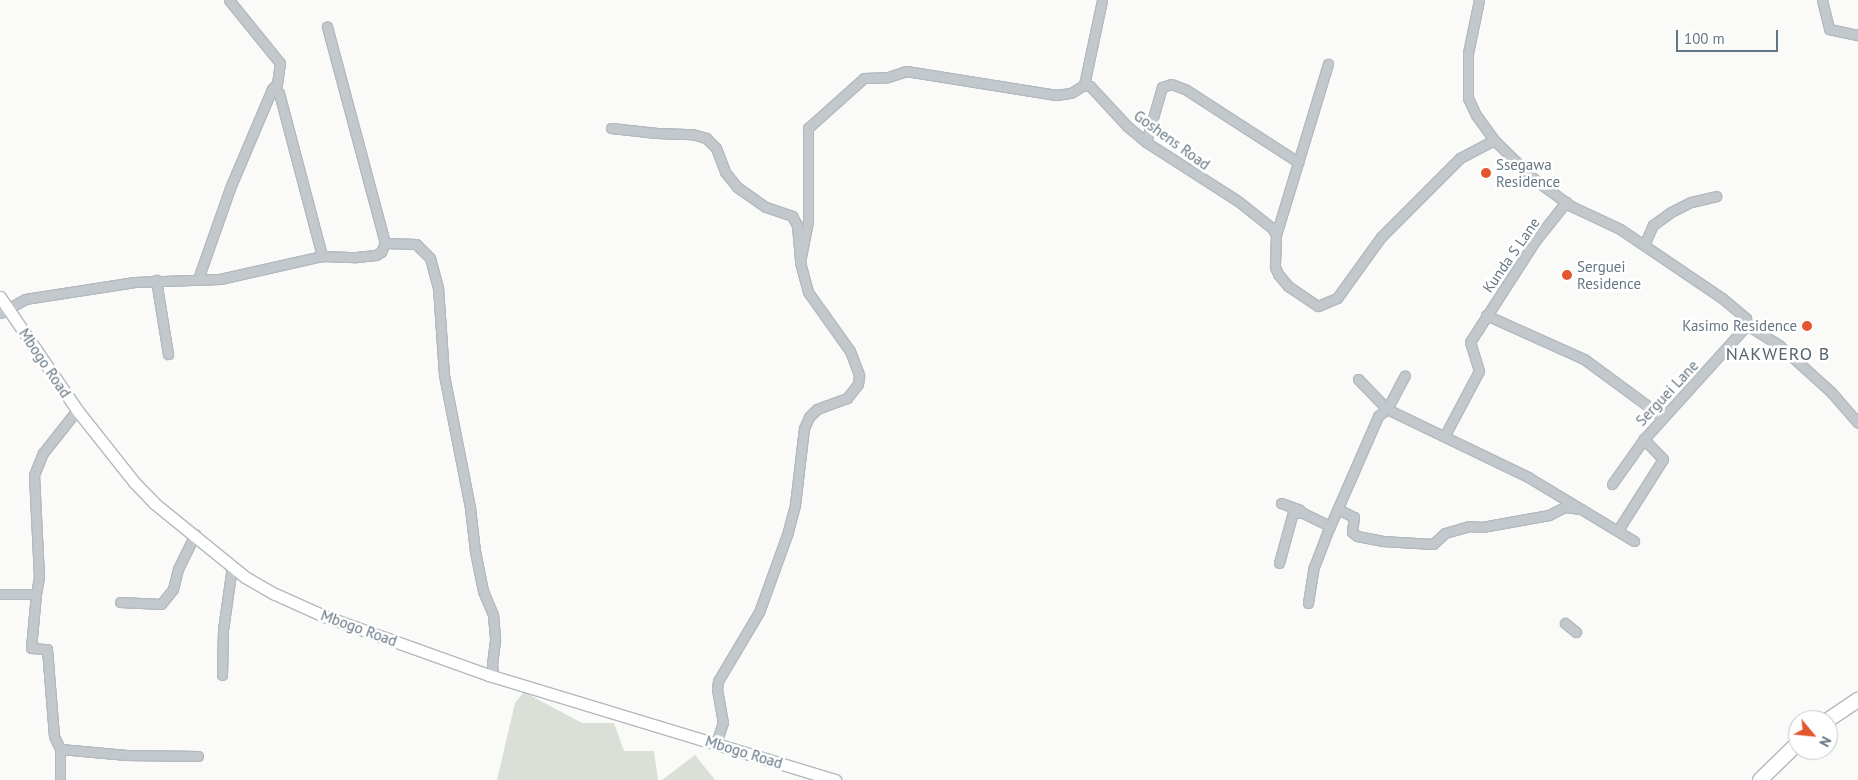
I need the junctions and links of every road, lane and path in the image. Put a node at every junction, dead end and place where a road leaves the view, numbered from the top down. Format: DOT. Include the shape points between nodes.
graph roads {
  1 [pos="230,0"];
  2 [pos="1102,0"];
  3 [pos="1479,0"];
  4 [pos="1822,0"];
  5 [pos="327,27"];
  6 [pos="1858,35"];
  7 [pos="1328,64"];
  8 [pos="1084,85"];
  9 [pos="279,93"];
  10 [pos="611,128"];
  11 [pos="1494,140"];
  12 [pos="1146,142"];
  13 [pos="1298,162"];
  14 [pos="1716,196"];
  15 [pos="1566,202"];
  16 [pos="1276,236"];
  17 [pos="385,243"];
  18 [pos="1644,245"];
  19 [pos="322,256"];
  20 [pos="800,262"];
  21 [pos="198,279"];
  22 [pos="156,280"];
  23 [pos="0,297"];
  24 [pos="4,310"];
  25 [pos="1486,316"];
  26 [pos="1747,325"];
  27 [pos="168,354"];
  28 [pos="1405,374"];
  29 [pos="1358,379"];
  30 [pos="1387,409"];
  31 [pos="78,410"];
  32 [pos="1664,417"];
  33 [pos="1858,423"];
  34 [pos="1445,435"];
  35 [pos="1644,438"];
  36 [pos="1612,484"];
  37 [pos="1281,503"];
  38 [pos="1583,508"];
  39 [pos="1334,518"];
  40 [pos="1618,530"];
  41 [pos="195,534"];
  42 [pos="1634,541"];
  43 [pos="1279,563"];
  44 [pos="232,566"];
  45 [pos="0,594"];
  46 [pos="36,594"];
  47 [pos="120,602"];
  48 [pos="1308,603"];
  49 [pos="1565,623"];
  50 [pos="1576,632"];
  51 [pos="222,675"];
  52 [pos="492,676"];
  53 [pos="1858,700"];
  54 [pos="1838,713"];
  55 [pos="716,743"];
  56 [pos="60,749"];
  57 [pos="1788,753"];
  58 [pos="198,756"];
  59 [pos="60,780"];
  60 [pos="835,780"];
  61 [pos="1760,780"];
  1 -- 21 [label="street" via="280,63 277,84 230,188"];
  2 -- 8 [label="street"];
  3 -- 11 [label="street" via="1468,53 1468,98"];
  4 -- 6 [label="street" via="1828,29"];
  5 -- 17 [label="street"];
  7 -- 13 [label="street"];
  8 -- 12 [label="street, Goshens Road" via="1090,86"];
  8 -- 20 [label="street" via="1071,94 1056,95 906,71 888,77 864,78 808,128 808,221"];
  9 -- 19 [label="street"];
  10 -- 20 [label="street" via="692,134 706,138 716,148 725,172 737,187 766,207 785,212 795,219"];
  11 -- 15 [label="street" via="1534,179"];
  11 -- 16 [label="street" via="1460,158 1381,237 1337,298 1323,305 1305,300 1278,274 1275,267"];
  12 -- 13 [label="street" via="1162,87 1171,84 1185,89"];
  12 -- 16 [label="street, Goshens Road" via="1238,201 1272,228"];
  13 -- 16 [label="street"];
  14 -- 18 [label="street" via="1691,202 1671,212 1654,226"];
  15 -- 18 [label="street"];
  15 -- 25 [label="street, Kunda S Lane" via="1535,240"];
  17 -- 19 [label="street" via="376,255"];
  17 -- 52 [label="street" via="416,244 430,258 438,287 444,375 483,591 493,615 496,640"];
  18 -- 26 [label="street" via="1722,298 1746,318"];
  19 -- 21 [label="street" via="220,278"];
  20 -- 55 [label="street" via="808,292 850,351 859,375 858,384 847,398 817,409 804,428 788,532 758,612 718,681 723,722"];
  21 -- 22 [label="street"];
  22 -- 24 [label="street" via="25,299"];
  22 -- 27 [label="street"];
  23 -- 24 [label="main road, Mbogo Road"];
  24 -- 31 [label="main road, Mbogo Road"];
  25 -- 32 [label="street" via="1584,359"];
  25 -- 34 [label="street, Kunda S Lane" via="1470,342 1479,371"];
  26 -- 32 [label="street, Serguei Lane"];
  26 -- 33 [label="street" via="1780,345 1831,392"];
  28 -- 30 [label="street"];
  29 -- 30 [label="street"];
  30 -- 34 [label="street"];
  30 -- 39 [label="street" via="1378,416"];
  31 -- 41 [label="main road, Mbogo Road" via="148,496"];
  31 -- 46 [label="street" via="44,453 34,475 39,577"];
  32 -- 35 [label="street, Serguei Lane"];
  34 -- 38 [label="street"];
  35 -- 36 [label="street, Serguei Lane"];
  35 -- 40 [label="street" via="1663,459"];
  37 -- 39 [label="street" via="1323,522"];
  38 -- 39 [label="street" via="1565,507 1549,515 1482,527 1469,526 1445,533 1433,544 1357,536 1352,532 1354,517"];
  38 -- 40 [label="street"];
  39 -- 43 [label="street" via="1293,512"];
  39 -- 48 [label="street" via="1314,567"];
  40 -- 42 [label="street"];
  41 -- 44 [label="main road, Mbogo Road"];
  41 -- 47 [label="street" via="178,569 173,589 162,604"];
  44 -- 51 [label="street" via="223,630"];
  44 -- 52 [label="main road, Mbogo Road" via="261,587 324,616"];
  45 -- 46 [label="street"];
  46 -- 56 [label="street" via="31,648 47,649 54,736"];
  49 -- 50 [label="street"];
  52 -- 55 [label="main road, Mbogo Road"];
  53 -- 54 [label="main road"];
  55 -- 60 [label="main road, Mbogo Road"];
  56 -- 58 [label="street" via="128,755"];
  56 -- 59 [label="street"];
  57 -- 61 [label="main road"];
}
